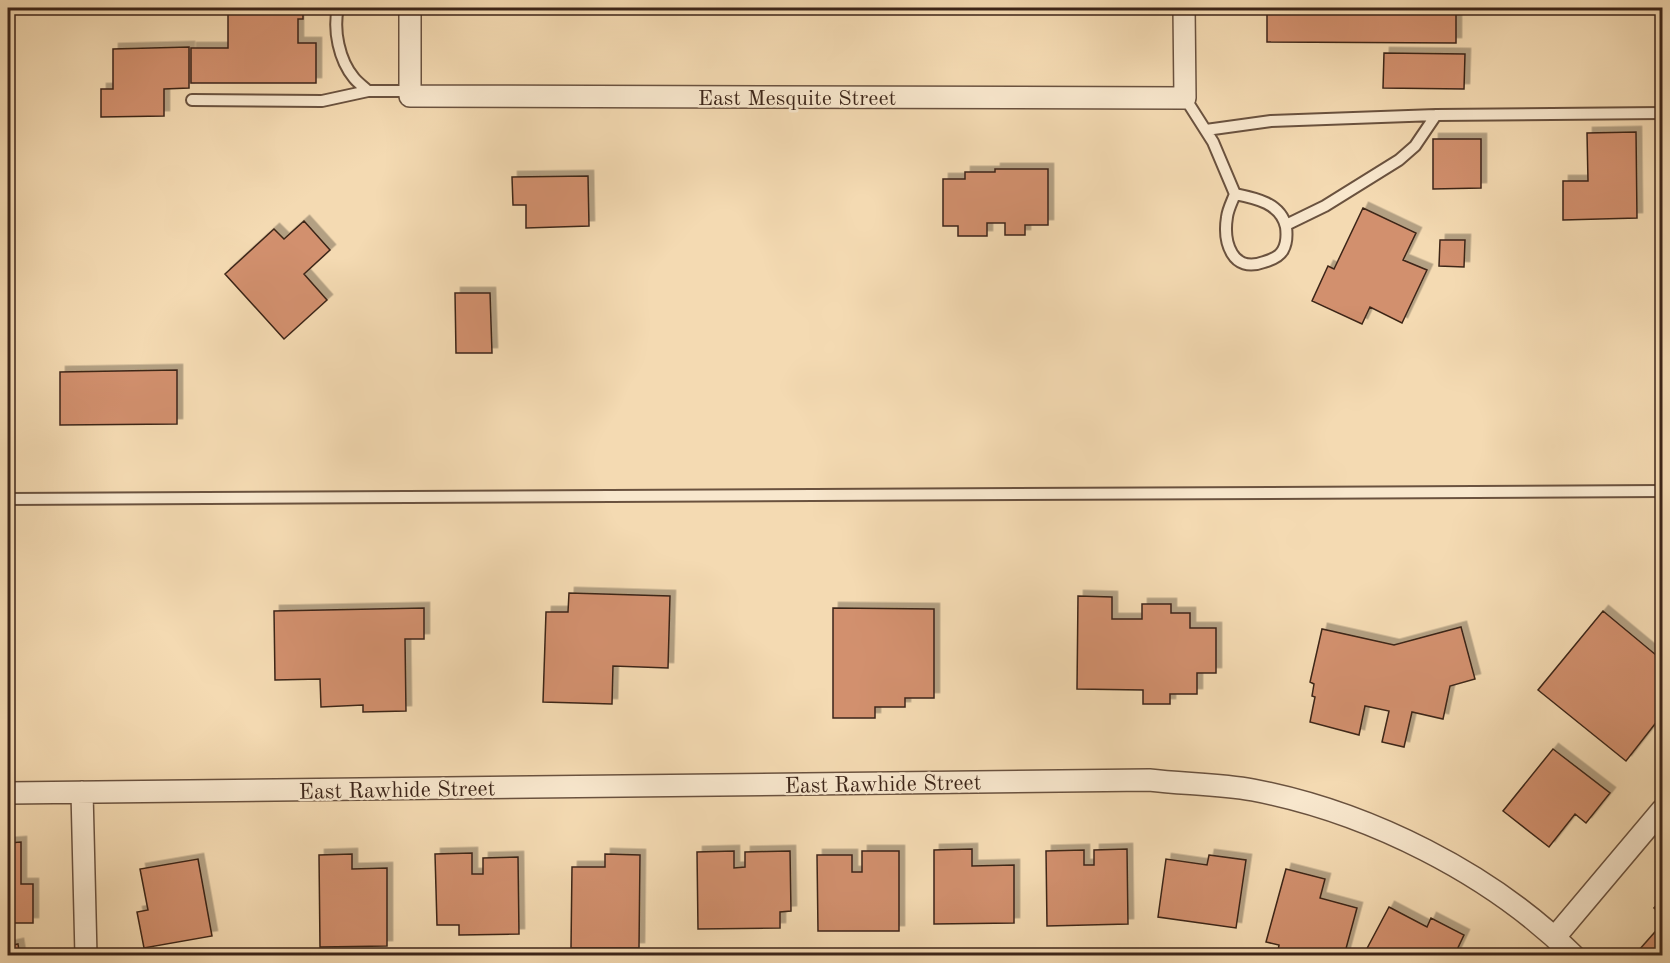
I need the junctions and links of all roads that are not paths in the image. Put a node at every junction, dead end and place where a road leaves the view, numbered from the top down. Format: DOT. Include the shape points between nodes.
graph roads {
  1 [pos="338,8"];
  2 [pos="410,8"];
  3 [pos="1184,8"];
  4 [pos="368,91"];
  5 [pos="410,93"];
  6 [pos="1185,98"];
  7 [pos="192,100"];
  8 [pos="1662,113"];
  9 [pos="1436,115"];
  10 [pos="1206,130"];
  11 [pos="1235,194"];
  12 [pos="1286,225"];
  13 [pos="1662,491"];
  14 [pos="8,500"];
  15 [pos="82,792"];
  16 [pos="8,793"];
  17 [pos="1662,810"];
  18 [pos="1555,937"];
  19 [pos="86,956"];
  20 [pos="1574,956"];
  1 -- 4 [label="lane" via="339,45 353,77"];
  2 -- 5 [label="street"];
  3 -- 6 [label="street"];
  4 -- 5 [label="lane"];
  4 -- 7 [label="lane" via="322,101"];
  5 -- 6 [label="street, East Mesquite Street"];
  6 -- 10 [label="lane"];
  8 -- 9 [label="lane"];
  9 -- 10 [label="lane" via="1271,121"];
  9 -- 12 [label="lane" via="1415,146 1399,160"];
  10 -- 11 [label="lane"];
  11 -- 12 [label="lane" via="1271,205 1281,213"];
  11 -- 12 [label="lane" via="1227,215 1226,236 1229,250 1237,260 1246,265 1271,260 1283,251"];
  13 -- 14 [label="lane"];
  15 -- 16 [label="street, East Rawhide Street"];
  15 -- 18 [label="street, East Rawhide Street" via="1149,780 1252,790 1327,810 1408,841 1490,886"];
  15 -- 19 [label="street"];
  17 -- 18 [label="street"];
  18 -- 20 [label="street, East Rawhide Street"];
}
